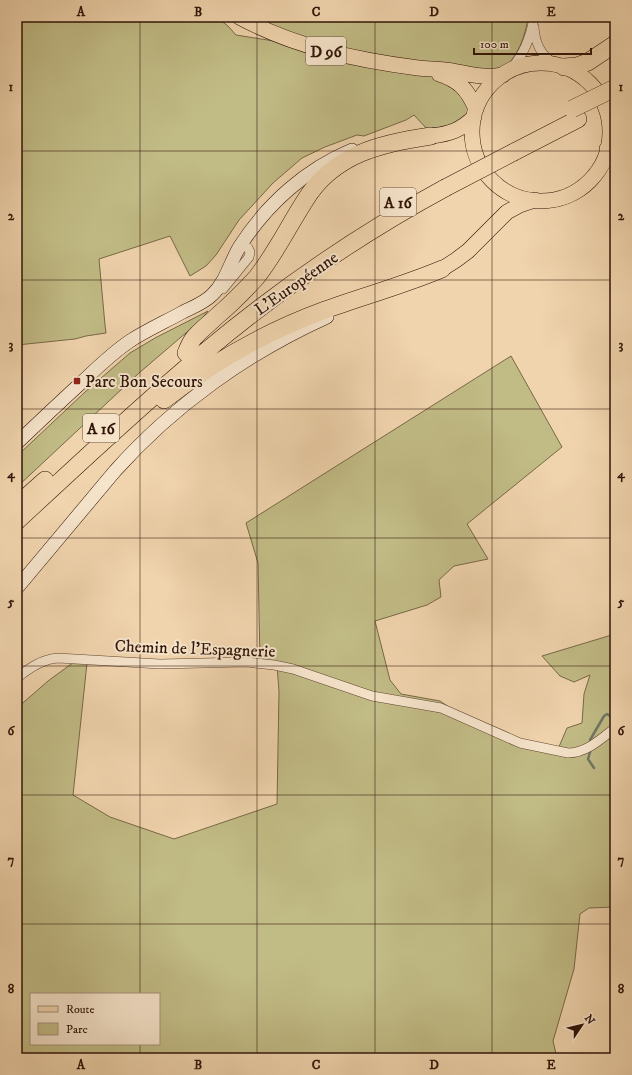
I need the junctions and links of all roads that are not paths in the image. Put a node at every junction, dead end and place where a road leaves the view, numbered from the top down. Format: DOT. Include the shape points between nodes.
graph roads {
  1 [pos="239,17"];
  2 [pos="534,19"];
  3 [pos="615,44"];
  4 [pos="559,65"];
  5 [pos="418,68"];
  6 [pos="506,72"];
  7 [pos="615,88"];
  8 [pos="615,101"];
  9 [pos="475,113"];
  10 [pos="575,114"];
  11 [pos="431,136"];
  12 [pos="611,145"];
  13 [pos="445,182"];
  14 [pos="536,200"];
  15 [pos="241,245"];
  16 [pos="442,269"];
  17 [pos="186,353"];
  18 [pos="51,414"];
  19 [pos="17,443"];
  20 [pos="17,450"];
  21 [pos="17,505"];
  22 [pos="17,522"];
  23 [pos="17,588"];
  24 [pos="17,678"];
  25 [pos="615,728"];
  1 -- 5 [label="main road, D 96" via="280,36 322,50"];
  2 -- 4 [label="street" via="538,48 543,55"];
  2 -- 6 [label="street" via="518,62"];
  3 -- 4 [label="highway" via="588,62 577,66"];
  4 -- 6 [label="main road" via="530,64"];
  4 -- 12 [label="main road" via="583,77 601,97 609,122"];
  5 -- 6 [label="main road, D 96" via="481,76"];
  5 -- 9 [label="main road, D 96" via="444,76 462,86 468,93"];
  6 -- 9 [label="main road" via="488,88"];
  7 -- 10 [label="highway, L'Européenne / A 16, bridge"];
  8 -- 10 [label="highway, L'Européenne / A 16"];
  9 -- 11 [label="main road" via="464,126 446,134"];
  9 -- 14 [label="main road" via="475,148 486,172 506,190 522,198"];
  10 -- 13 [label="highway, L'Européenne / A 16"];
  11 -- 15 [label="main road" via="384,139 327,162 287,191 261,218"];
  11 -- 17 [label="highway" via="376,147 353,156 329,172 309,194 266,264 237,298 194,338"];
  12 -- 14 [label="main road" via="599,169 583,186 561,198"];
  13 -- 17 [label="highway, L'Européenne / A 16" via="378,213 308,259 246,304"];
  13 -- 22 [label="highway, L'Européenne / A 16" via="296,282 206,351"];
  14 -- 16 [label="main road" via="507,212 468,251"];
  15 -- 18 [label="main road" via="212,295 124,345"];
  15 -- 18 [label="street" via="248,248 249,257 212,302 130,347"];
  16 -- 22 [label="highway" via="294,322 226,357 164,401"];
  16 -- 23 [label="main road" via="408,286 315,322 266,348 213,383 166,420 128,456"];
  17 -- 21 [label="highway, L'Européenne / A 16"];
  18 -- 19 [label="main road"];
  18 -- 20 [label="street"];
  24 -- 25 [label="street, Chemin de l'Espagnerie" via="39,663 58,658 156,663 259,663 300,671 372,696 441,708 527,745 568,753 587,747"];
}
